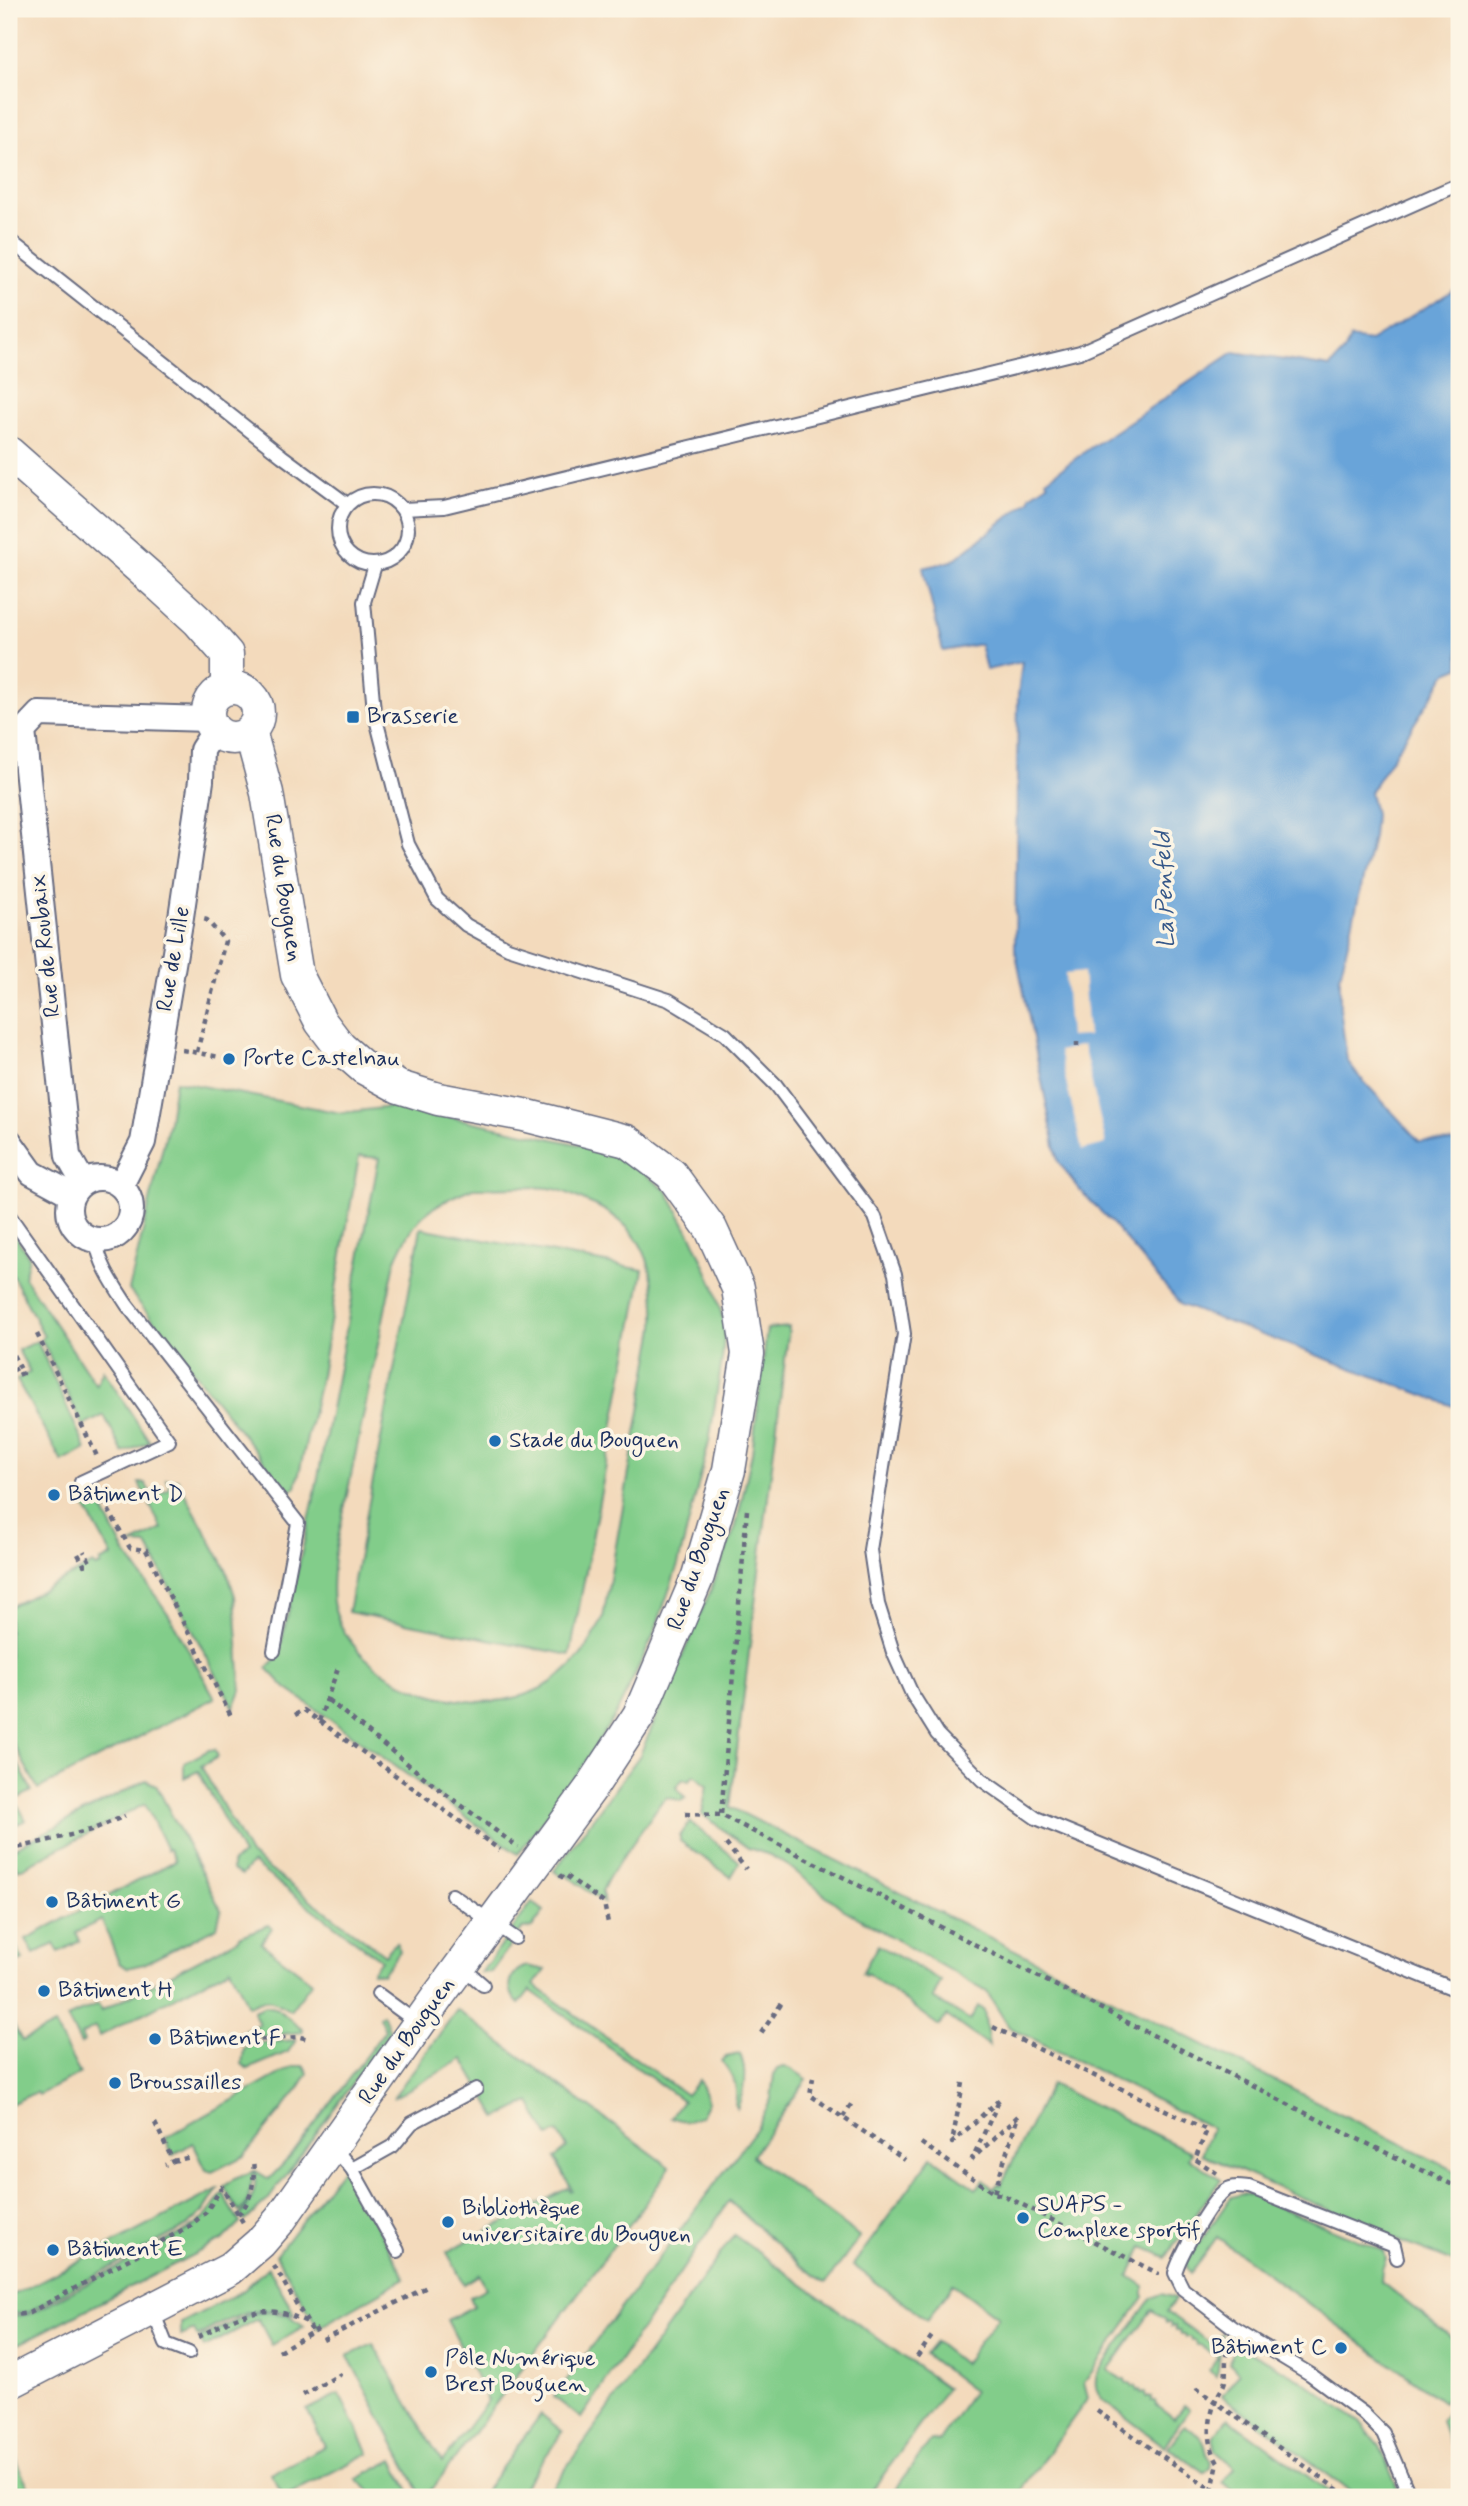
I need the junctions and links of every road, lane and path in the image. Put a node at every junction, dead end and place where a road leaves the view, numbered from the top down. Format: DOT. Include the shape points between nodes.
graph roads {
  1 [pos="1459,184"];
  2 [pos="9,240"];
  3 [pos="9,453"];
  4 [pos="347,504"];
  5 [pos="402,509"];
  6 [pos="375,565"];
  7 [pos="227,688"];
  8 [pos="212,725"];
  9 [pos="250,731"];
  10 [pos="196,918"];
  11 [pos="1077,1037"];
  12 [pos="1077,1047"];
  13 [pos="220,1057"];
  14 [pos="9,1141"];
  15 [pos="121,1185"];
  16 [pos="77,1188"];
  17 [pos="9,1215"];
  18 [pos="96,1240"];
  19 [pos="37,1334"];
  20 [pos="102,1472"];
  21 [pos="81,1482"];
  22 [pos="747,1509"];
  23 [pos="274,1651"];
  24 [pos="338,1668"];
  25 [pos="328,1700"];
  26 [pos="295,1715"];
  27 [pos="232,1718"];
  28 [pos="319,1721"];
  29 [pos="685,1814"];
  30 [pos="125,1815"];
  31 [pos="721,1815"];
  32 [pos="726,1844"];
  33 [pos="9,1850"];
  34 [pos="500,1850"];
  35 [pos="521,1850"];
  36 [pos="746,1870"];
  37 [pos="564,1874"];
  38 [pos="452,1895"];
  39 [pos="608,1923"];
  40 [pos="503,1931"];
  41 [pos="1459,1991"];
  42 [pos="378,1994"];
  43 [pos="782,2003"];
  44 [pos="419,2024"];
  45 [pos="993,2027"];
  46 [pos="761,2032"];
  47 [pos="233,2036"];
  48 [pos="309,2039"];
  49 [pos="813,2078"];
  50 [pos="963,2083"];
  51 [pos="476,2089"];
  52 [pos="852,2103"];
  53 [pos="843,2118"];
  54 [pos="155,2123"];
  55 [pos="921,2143"];
  56 [pos="191,2157"];
  57 [pos="342,2158"];
  58 [pos="253,2159"];
  59 [pos="905,2160"];
  60 [pos="173,2161"];
  61 [pos="165,2165"];
  62 [pos="1236,2186"];
  63 [pos="1459,2188"];
  64 [pos="994,2193"];
  65 [pos="398,2251"];
  66 [pos="1397,2258"];
  67 [pos="270,2259"];
  68 [pos="1175,2273"];
  69 [pos="429,2287"];
  70 [pos="152,2309"];
  71 [pos="9,2315"];
  72 [pos="307,2322"];
  73 [pos="1234,2328"];
  74 [pos="932,2336"];
  75 [pos="198,2337"];
  76 [pos="323,2340"];
  77 [pos="279,2351"];
  78 [pos="189,2353"];
  79 [pos="918,2357"];
  80 [pos="341,2374"];
  81 [pos="9,2383"];
  82 [pos="1196,2388"];
  83 [pos="303,2395"];
  84 [pos="1215,2402"];
  85 [pos="1097,2411"];
  86 [pos="1212,2491"];
  87 [pos="1222,2497"];
  88 [pos="1348,2497"];
  89 [pos="1410,2497"];
  1 -- 5 [label="lane" via="1080,352 444,507"];
  2 -- 4 [label="lane"];
  3 -- 7 [label="street" via="198,621 227,654"];
  4 -- 5 [label="lane" via="358,496 383,495"];
  4 -- 6 [label="lane" via="340,514 338,538 352,558"];
  5 -- 6 [label="lane" via="408,521 405,546 387,562"];
  6 -- 41 [label="lane" via="363,602 374,711 408,844 437,899 466,925 508,948 669,1000 725,1034 776,1085 875,1217 895,1274 904,1334 870,1550 878,1604 893,1653 937,1734 982,1780 1036,1818"];
  7 -- 8 [label="street" via="213,696 208,709"];
  7 -- 9 [label="street" via="245,691 255,700 258,716"];
  8 -- 9 [label="street" via="228,738"];
  8 -- 15 [label="street, Rue de Lille" via="202,750 181,916 143,1142"];
  8 -- 16 [label="street, Rue de Roubaix" via="38,714 23,731 68,1156"];
  9 -- 40 [label="street, Rue du Bouguen" via="267,793 297,975 321,1022 340,1046 363,1068 398,1087 627,1141 671,1174 711,1229 738,1288 748,1354 729,1470 698,1576 639,1715"];
  10 -- 13 [label="path" via="207,920 225,941 197,1052"];
  11 -- 12 [label="path"];
  14 -- 16 [label="street" via="32,1173"];
  15 -- 16 [label="street" via="95,1177"];
  15 -- 18 [label="street" via="131,1206 128,1223 112,1238"];
  16 -- 18 [label="street" via="68,1204 70,1220 85,1237"];
  17 -- 20 [label="lane" via="169,1441"];
  18 -- 23 [label="lane" via="98,1254 127,1306 298,1523"];
  19 -- 20 [label="path"];
  20 -- 21 [label="lane"];
  20 -- 27 [label="path" via="100,1495 130,1548 146,1550"];
  22 -- 31 [label="path"];
  24 -- 25 [label="path"];
  25 -- 28 [label="path"];
  25 -- 35 [label="path"];
  26 -- 28 [label="path" via="304,1710"];
  28 -- 34 [label="path"];
  29 -- 31 [label="path"];
  30 -- 33 [label="path" via="91,1830"];
  31 -- 63 [label="path"];
  32 -- 36 [label="path"];
  37 -- 39 [label="path" via="604,1903"];
  38 -- 40 [label="lane"];
  40 -- 44 [label="street, Rue du Bouguen" via="472,1976"];
  42 -- 44 [label="lane"];
  43 -- 46 [label="path"];
  44 -- 57 [label="street, Rue du Bouguen"];
  45 -- 62 [label="path" via="1207,2130 1195,2159"];
  47 -- 48 [label="path" via="237,2041"];
  49 -- 53 [label="path" via="810,2095"];
  50 -- 64 [label="path" via="951,2143 1000,2099 972,2159 1018,2116"];
  51 -- 57 [label="lane" via="412,2123 393,2146"];
  52 -- 53 [label="path"];
  53 -- 59 [label="path"];
  54 -- 60 [label="path"];
  55 -- 64 [label="path"];
  56 -- 60 [label="path"];
  57 -- 65 [label="lane"];
  57 -- 70 [label="street, Rue du Bouguen" via="230,2269"];
  58 -- 71 [label="path" via="248,2205 239,2216 222,2188 206,2213 190,2226 29,2313"];
  60 -- 61 [label="path"];
  62 -- 66 [label="lane" via="1394,2245"];
  62 -- 68 [label="lane" via="1223,2192 1212,2207 1183,2250"];
  64 -- 68 [label="path" via="1158,2274"];
  67 -- 72 [label="path"];
  68 -- 73 [label="lane" via="1183,2289"];
  69 -- 76 [label="path"];
  70 -- 78 [label="lane" via="166,2344"];
  70 -- 81 [label="street, Rue du Bouguen"];
  72 -- 75 [label="path" via="266,2309"];
  72 -- 77 [label="path" via="315,2331"];
  73 -- 84 [label="path" via="1224,2357 1224,2385"];
  73 -- 89 [label="lane" via="1363,2413 1383,2433"];
  74 -- 79 [label="path"];
  80 -- 83 [label="path"];
  82 -- 84 [label="path"];
  84 -- 86 [label="path" via="1209,2439 1218,2462"];
  84 -- 88 [label="path"];
  85 -- 86 [label="path"];
  86 -- 87 [label="path"];
}
